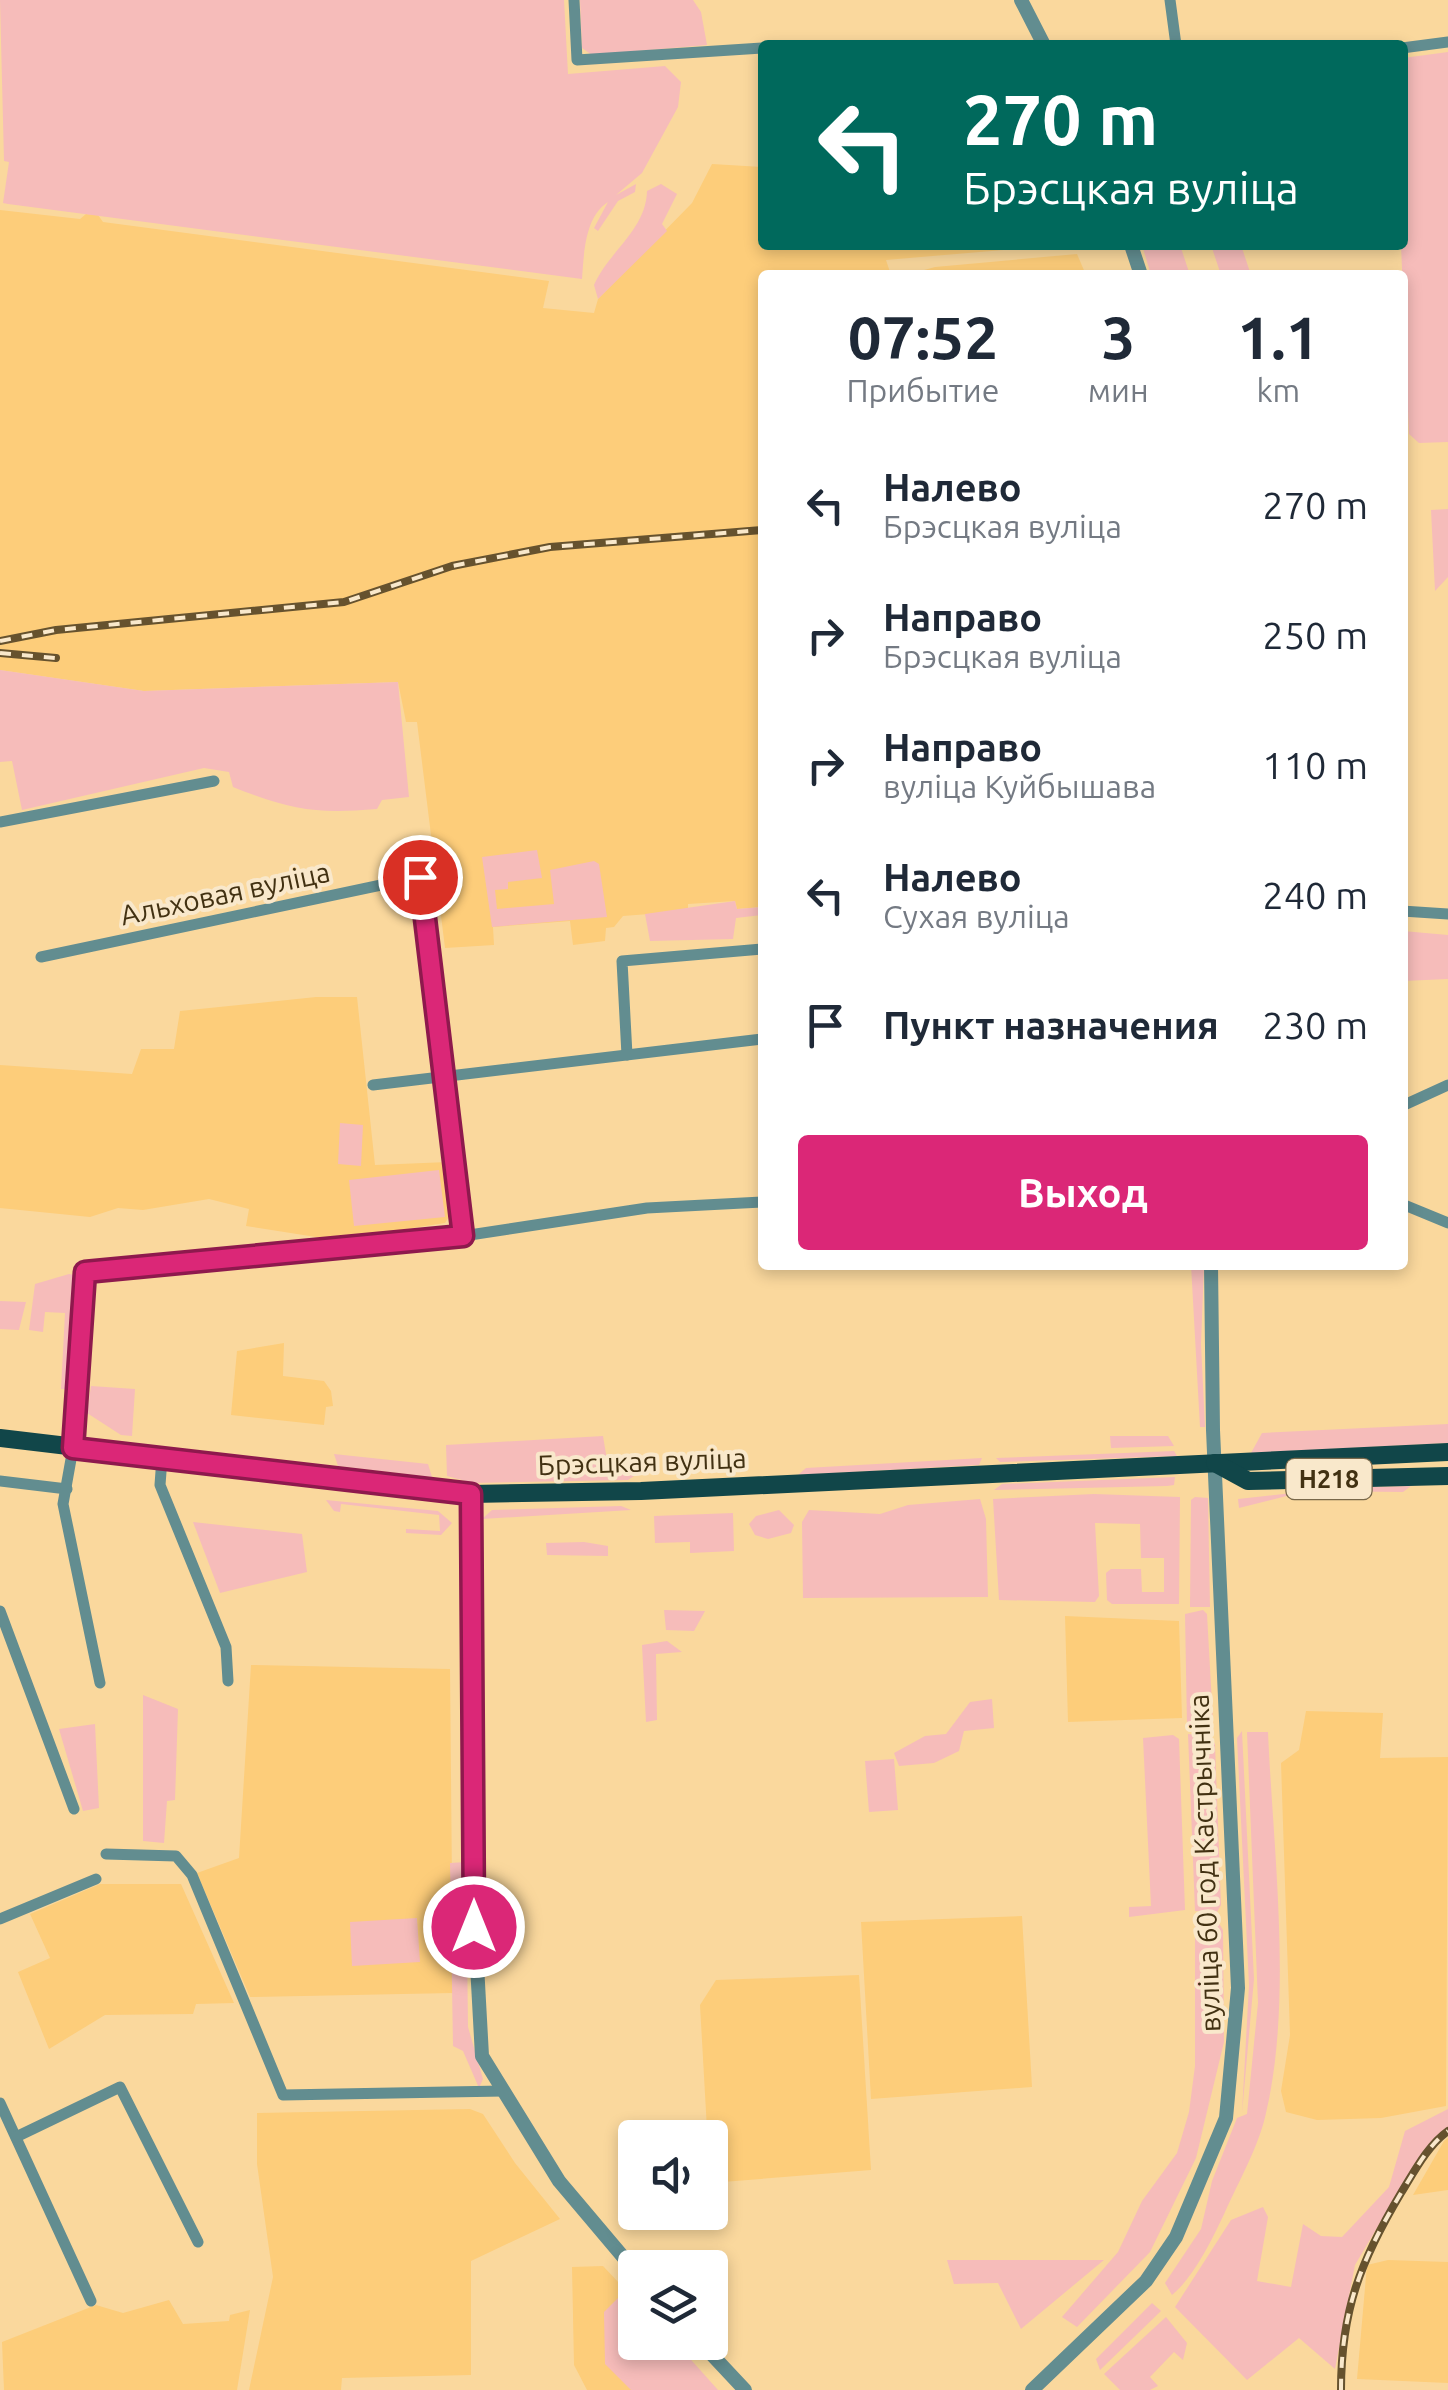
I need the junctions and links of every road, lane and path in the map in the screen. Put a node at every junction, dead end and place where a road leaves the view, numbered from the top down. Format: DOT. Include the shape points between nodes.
graph roads {
  1 [pos="574,0"];
  2 [pos="1022,0"];
  3 [pos="1170,0"];
  4 [pos="1042,40"];
  5 [pos="1175,40"];
  6 [pos="1448,42"];
  7 [pos="1408,47"];
  8 [pos="758,48"];
  9 [pos="214,781"];
  10 [pos="0,822"];
  11 [pos="1408,912"];
  12 [pos="1448,914"];
  13 [pos="758,949"];
  14 [pos="41,957"];
  15 [pos="758,1039"];
  16 [pos="627,1055"];
  17 [pos="446,1078"];
  18 [pos="372,1085"];
  19 [pos="1448,1085"];
  20 [pos="1408,1103"];
  21 [pos="758,1202"];
  22 [pos="1408,1207"];
  23 [pos="1448,1224"];
  24 [pos="463,1236"];
  25 [pos="1211,1270"];
  26 [pos="0,1438"];
  27 [pos="73,1448"];
  28 [pos="1448,1452"];
  29 [pos="162,1458"];
  30 [pos="1215,1463"];
  31 [pos="1448,1476"];
  32 [pos="0,1481"];
  33 [pos="66,1489"];
  34 [pos="471,1494"];
  35 [pos="0,1611"];
  36 [pos="228,1680"];
  37 [pos="100,1683"];
  38 [pos="74,1808"];
  39 [pos="106,1854"];
  40 [pos="96,1880"];
  41 [pos="0,1919"];
  42 [pos="503,2091"];
  43 [pos="0,2103"];
  44 [pos="16,2137"];
  45 [pos="198,2242"];
  46 [pos="618,2251"];
  47 [pos="91,2301"];
  48 [pos="716,2360"];
  49 [pos="744,2390"];
  50 [pos="1032,2390"];
  1 -- 8 [label="street" via="577,60"];
  2 -- 4 [label="street"];
  3 -- 5 [label="street"];
  6 -- 7 [label="street"];
  9 -- 10 [label="street"];
  11 -- 12 [label="street"];
  13 -- 16 [label="street" via="622,961"];
  14 -- 17 [label="street, Альховая вуліца" via="420,877"];
  15 -- 16 [label="street"];
  16 -- 17 [label="street"];
  17 -- 18 [label="street"];
  17 -- 24 [label="street"];
  19 -- 20 [label="street"];
  21 -- 24 [label="street" via="648,1208"];
  22 -- 23 [label="street"];
  24 -- 27 [label="street" via="85,1272"];
  25 -- 30 [label="street, вуліца 60 год Кастрычніка"];
  26 -- 27 [label="main road, Брэсцкая вуліца / Н218"];
  27 -- 29 [label="main road, Брэсцкая вуліца / Н218"];
  27 -- 33 [label="street"];
  28 -- 30 [label="main road, Брэсцкая вуліца / Н218"];
  29 -- 34 [label="main road, Брэсцкая вуліца / Н218"];
  29 -- 36 [label="street" via="160,1485 226,1647"];
  30 -- 31 [label="main road, Брэсцкая вуліца / Н218" via="1248,1481"];
  30 -- 34 [label="main road, Брэсцкая вуліца / Н218"];
  30 -- 50 [label="street, вуліца 60 год Кастрычніка" via="1238,1988 1226,2118 1176,2238 1146,2282"];
  32 -- 33 [label="street"];
  33 -- 37 [label="street" via="64,1517"];
  34 -- 42 [label="street" via="476,1998 482,2056"];
  35 -- 38 [label="street"];
  39 -- 42 [label="street" via="176,1856 192,1875 282,2095"];
  40 -- 41 [label="street"];
  42 -- 46 [label="street" via="559,2181"];
  43 -- 44 [label="street"];
  44 -- 45 [label="street" via="120,2087"];
  44 -- 47 [label="street"];
  48 -- 49 [label="street"];
}
